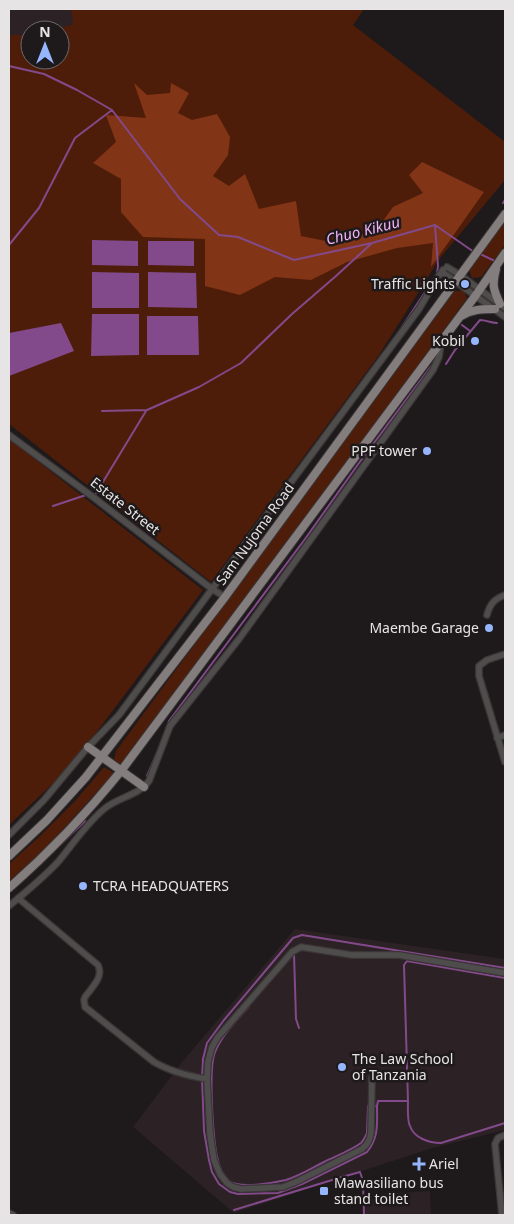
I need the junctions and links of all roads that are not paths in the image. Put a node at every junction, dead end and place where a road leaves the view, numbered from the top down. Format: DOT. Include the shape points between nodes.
graph roads {
  1 [pos="505,214"];
  2 [pos="505,253"];
  3 [pos="497,265"];
  4 [pos="458,278"];
  5 [pos="478,292"];
  6 [pos="500,307"];
  7 [pos="505,317"];
  8 [pos="457,319"];
  9 [pos="441,342"];
  10 [pos="9,435"];
  11 [pos="212,590"];
  12 [pos="505,595"];
  13 [pos="224,597"];
  14 [pos="487,615"];
  15 [pos="505,654"];
  16 [pos="505,735"];
  17 [pos="497,738"];
  18 [pos="88,747"];
  19 [pos="102,757"];
  20 [pos="505,762"];
  21 [pos="121,771"];
  22 [pos="144,787"];
  23 [pos="9,834"];
  24 [pos="9,856"];
  25 [pos="9,888"];
  26 [pos="18,898"];
  27 [pos="9,906"];
  28 [pos="505,973"];
  29 [pos="207,1078"];
  30 [pos="372,1078"];
  31 [pos="505,1135"];
  32 [pos="503,1199"];
  33 [pos="9,1213"];
  34 [pos="13,1215"];
  35 [pos="502,1215"];
  1 -- 4 [label="main road, Sam Nujoma Road"];
  2 -- 3 [label="main road"];
  3 -- 5 [label="main road"];
  3 -- 6 [label="main road" via="493,285"];
  4 -- 5 [label="street"];
  4 -- 11 [label="street" via="444,270 438,277 418,309"];
  4 -- 13 [label="main road, Sam Nujoma Road"];
  5 -- 6 [label="street"];
  5 -- 8 [label="main road"];
  6 -- 7 [label="street"];
  6 -- 8 [label="main road" via="473,310"];
  8 -- 9 [label="main road"];
  9 -- 21 [label="main road"];
  9 -- 22 [label="street" via="433,370 239,639 170,726"];
  10 -- 11 [label="street, Estate Street"];
  11 -- 13 [label="street, Estate Street"];
  11 -- 18 [label="street" via="118,715"];
  12 -- 14 [label="street" via="492,602"];
  13 -- 19 [label="main road, Sam Nujoma Road"];
  15 -- 17 [label="street" via="479,666"];
  16 -- 17 [label="street"];
  17 -- 20 [label="street"];
  18 -- 19 [label="main road"];
  18 -- 23 [label="street" via="44,800"];
  19 -- 21 [label="main road"];
  19 -- 24 [label="main road, Sam Nujoma Road"];
  21 -- 22 [label="main road"];
  21 -- 25 [label="main road" via="58,842"];
  22 -- 26 [label="street" via="104,809 58,862"];
  26 -- 27 [label="street"];
  26 -- 29 [label="street" via="98,965 99,977 85,996 85,1007 165,1069"];
  28 -- 29 [label="street" via="399,955 352,955 301,947 295,949 218,1037 212,1047"];
  29 -- 30 [label="street" via="214,1160 227,1183 242,1189 283,1187 362,1149 372,1132"];
  31 -- 32 [label="street" via="495,1144"];
  32 -- 35 [label="street"];
  33 -- 34 [label="street"];
}
